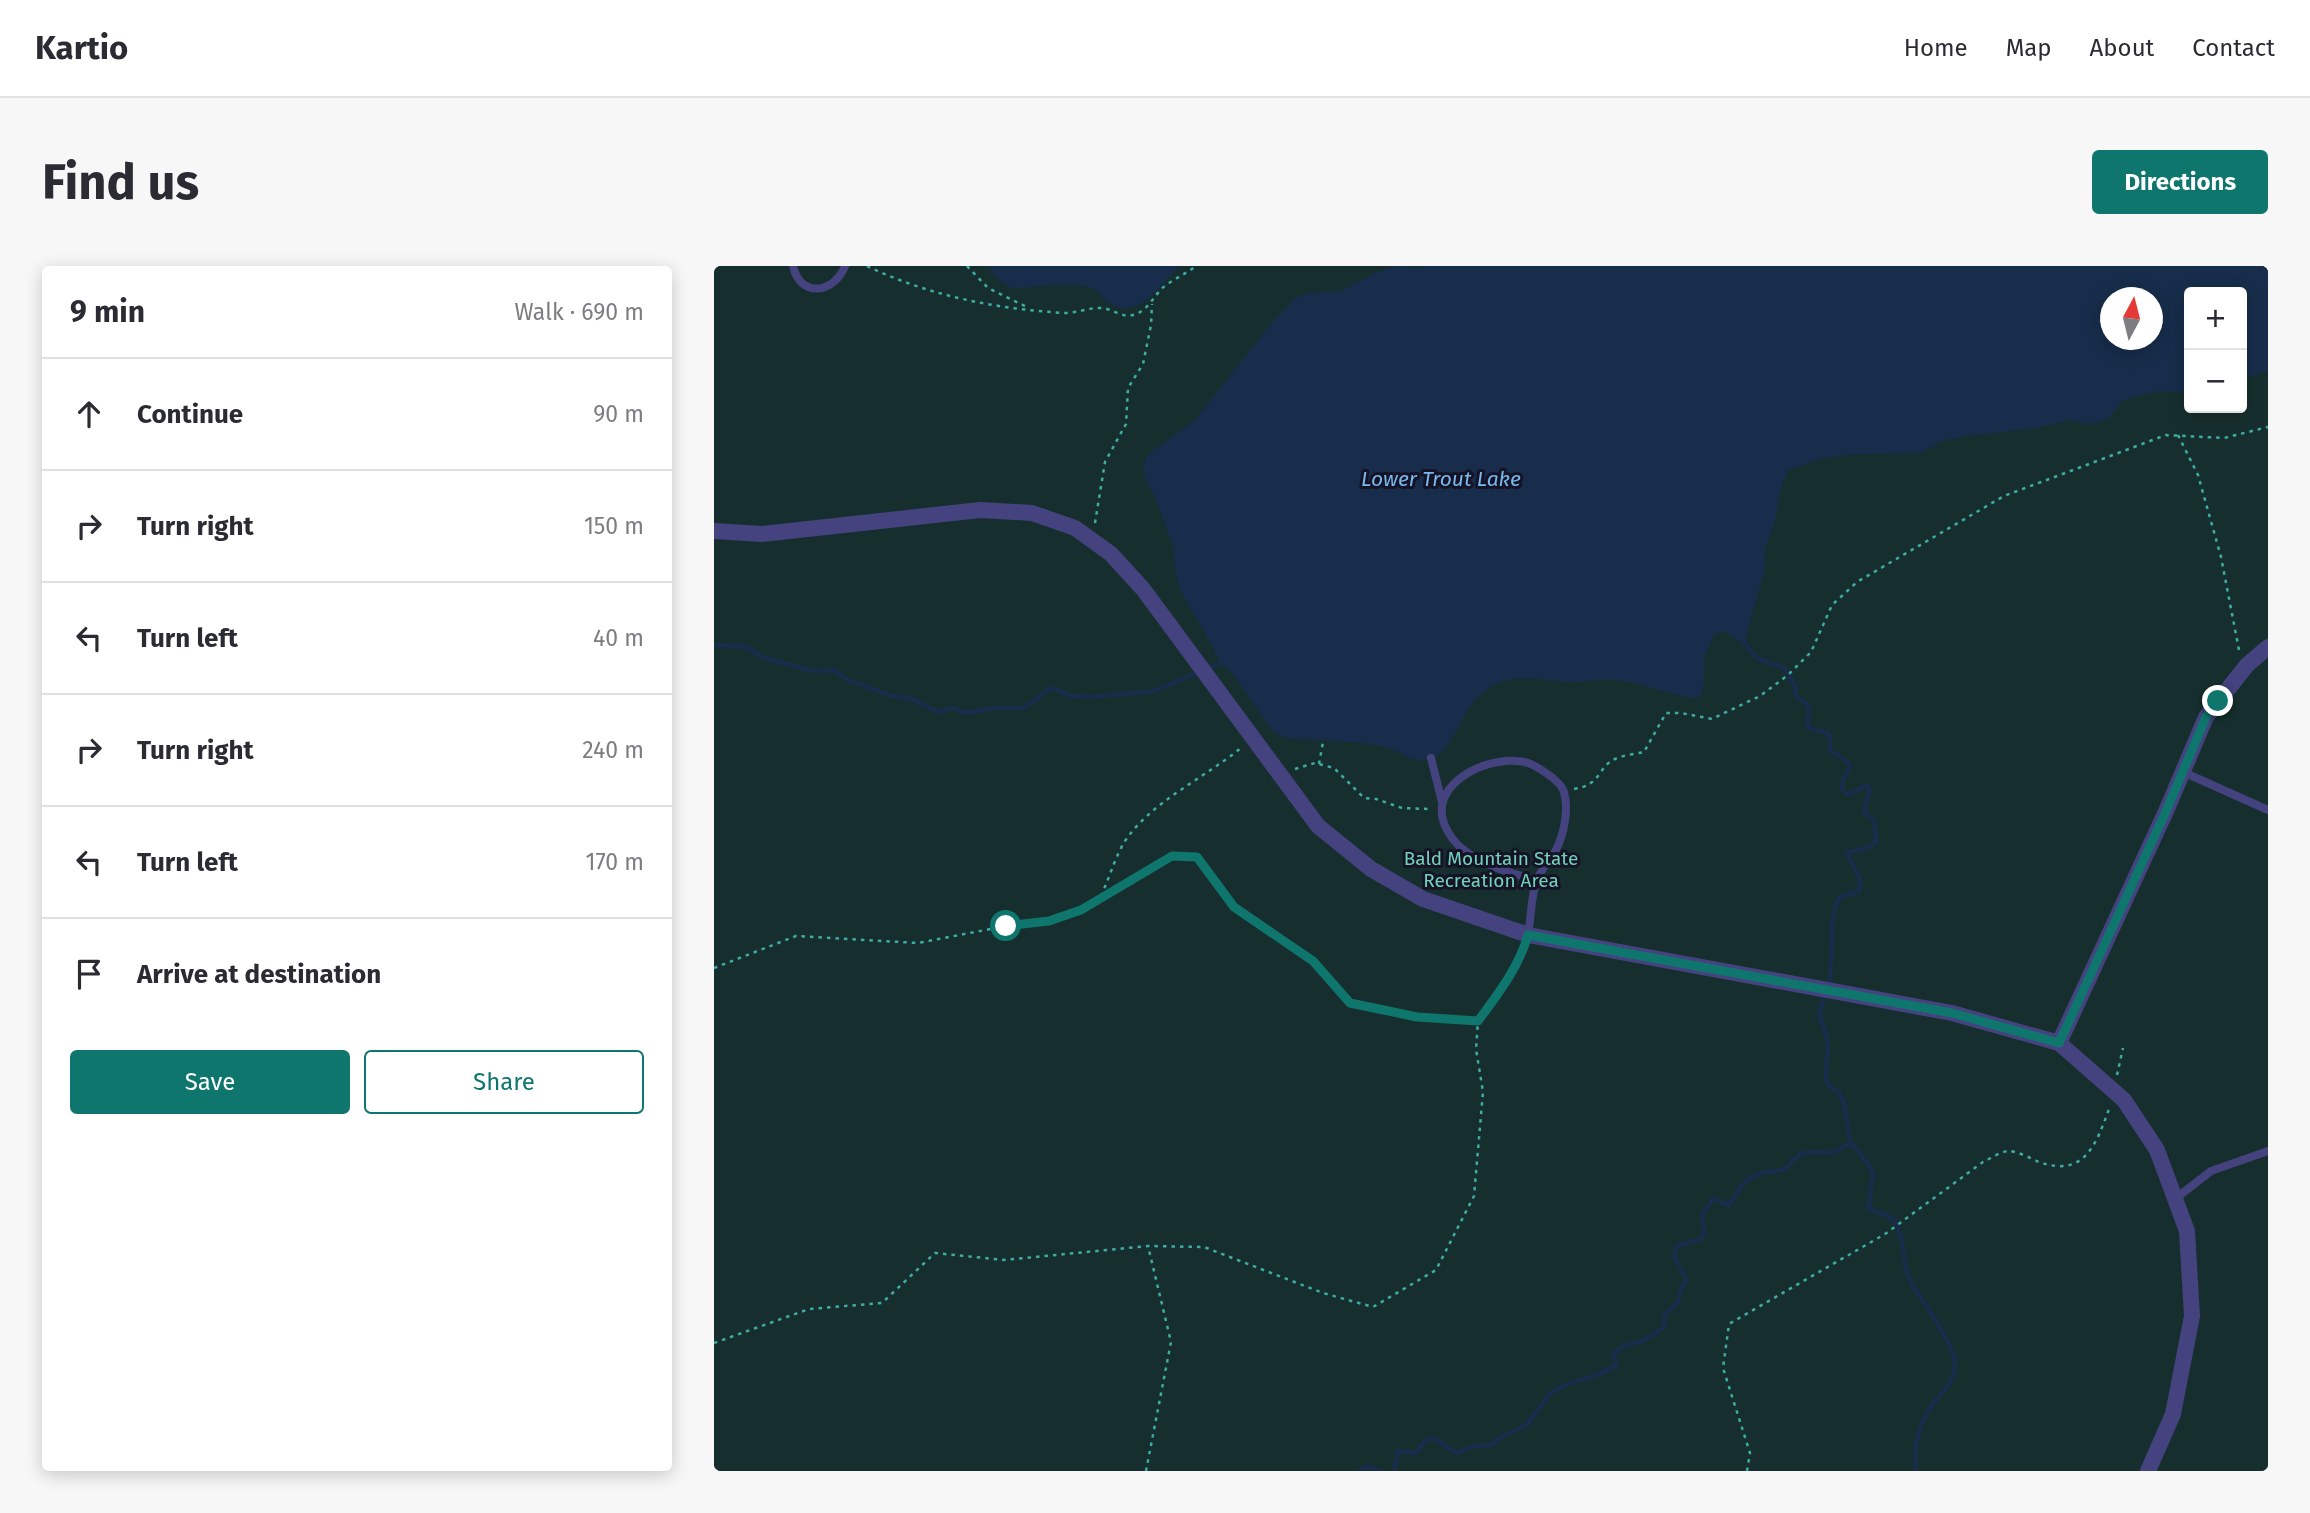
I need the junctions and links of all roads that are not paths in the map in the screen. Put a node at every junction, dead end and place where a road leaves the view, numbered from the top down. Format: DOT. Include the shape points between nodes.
graph roads {
  1 [pos="793,266"];
  2 [pos="845,266"];
  3 [pos="714,531"];
  4 [pos="2264,656"];
  5 [pos="1431,758"];
  6 [pos="2183,772"];
  7 [pos="1442,802"];
  8 [pos="2268,810"];
  9 [pos="1537,880"];
  10 [pos="1528,935"];
  11 [pos="2059,1043"];
  12 [pos="2268,1151"];
  13 [pos="2175,1199"];
  14 [pos="2148,1471"];
  1 -- 2 [label="lane" via="804,285 817,289 831,286"];
  3 -- 10 [label="street" via="762,534 980,510 1032,513 1075,528 1111,554 1143,589 1318,826 1371,869 1423,899"];
  4 -- 6 [label="street" via="2243,670 2206,717"];
  5 -- 7 [label="lane"];
  6 -- 8 [label="lane"];
  6 -- 11 [label="street"];
  7 -- 9 [label="lane" via="1441,818 1457,845 1489,864"];
  7 -- 9 [label="lane" via="1458,779 1500,761 1532,764 1550,775 1564,790 1563,832"];
  9 -- 10 [label="lane"];
  10 -- 11 [label="street" via="1952,1013"];
  11 -- 13 [label="street" via="2124,1100 2157,1150"];
  12 -- 13 [label="lane" via="2211,1171"];
  13 -- 14 [label="street" via="2187,1231 2192,1316 2173,1414"];
}
